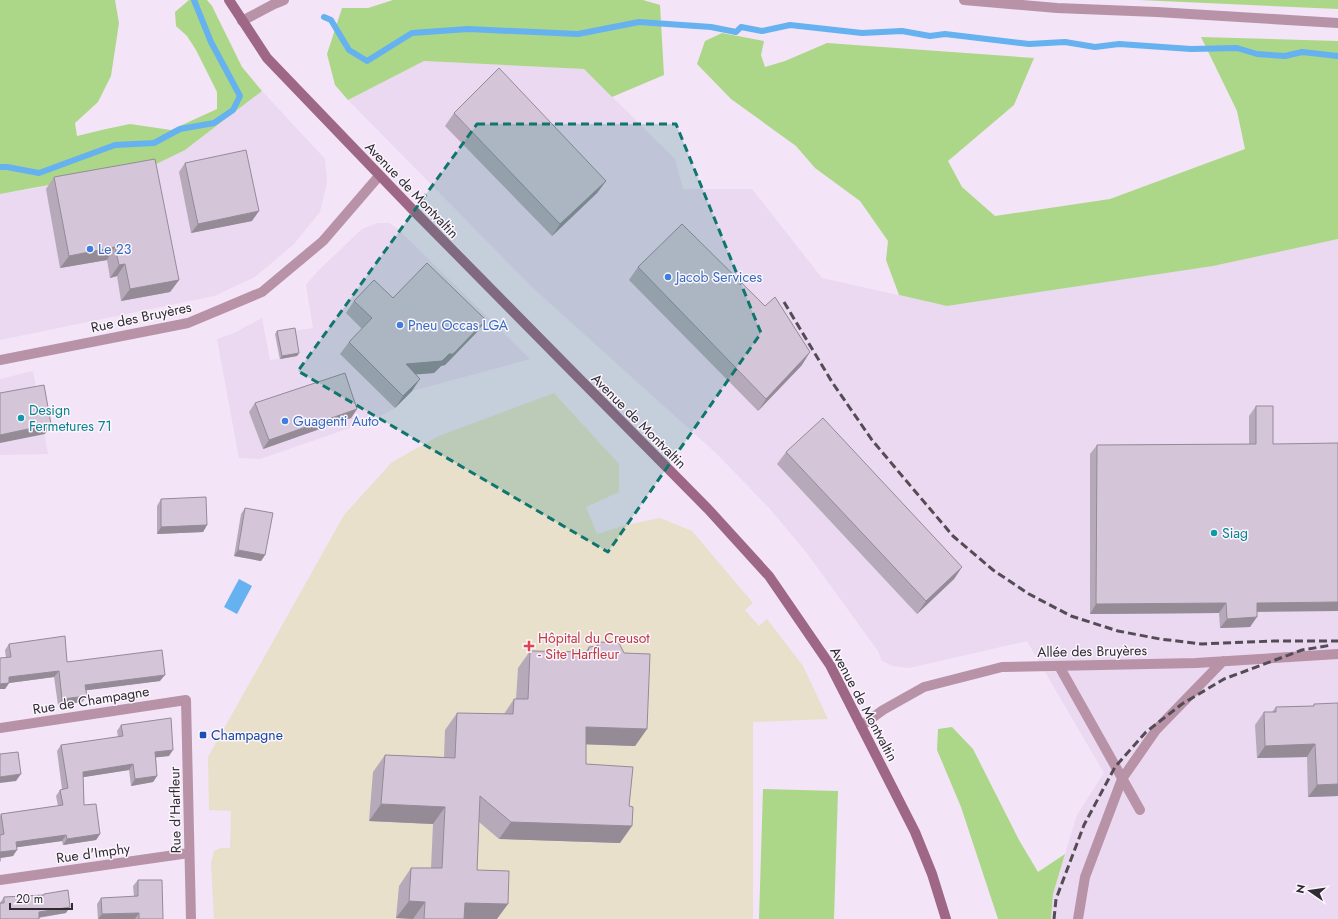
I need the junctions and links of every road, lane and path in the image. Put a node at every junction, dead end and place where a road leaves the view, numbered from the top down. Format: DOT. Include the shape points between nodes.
graph roads {
  1 [pos="228,0"];
  2 [pos="284,0"];
  3 [pos="964,0"];
  4 [pos="242,21"];
  5 [pos="1338,23"];
  6 [pos="379,176"];
  7 [pos="0,360"];
  8 [pos="1338,654"];
  9 [pos="1223,662"];
  10 [pos="1059,666"];
  11 [pos="186,700"];
  12 [pos="861,726"];
  13 [pos="0,728"];
  14 [pos="1122,779"];
  15 [pos="1140,810"];
  16 [pos="189,853"];
  17 [pos="0,880"];
  18 [pos="191,919"];
  19 [pos="946,919"];
  20 [pos="1078,919"];
  1 -- 4 [label="street, Avenue de Montvaltin"];
  2 -- 4 [label="street"];
  3 -- 5 [label="street" via="1057,8"];
  4 -- 6 [label="street, Avenue de Montvaltin" via="267,58"];
  6 -- 7 [label="street, Rue des Bruyères" via="323,241 262,292 188,323"];
  6 -- 12 [label="street, Avenue de Montvaltin" via="708,510 769,576 830,665"];
  8 -- 9 [label="street, Allée des Bruyères"];
  9 -- 10 [label="street, Allée des Bruyères"];
  9 -- 14 [label="street" via="1156,730"];
  10 -- 12 [label="street, Allée des Bruyères" via="1002,667 924,687 882,710"];
  10 -- 14 [label="street"];
  11 -- 13 [label="street, Rue de Champagne"];
  11 -- 16 [label="street, Rue d'Harfleur"];
  12 -- 19 [label="street, Avenue de Montvaltin" via="915,832"];
  14 -- 15 [label="street"];
  14 -- 20 [label="street" via="1085,878"];
  16 -- 17 [label="street, Rue d'Imphy"];
  16 -- 18 [label="street, Rue d'Harfleur"];
}
